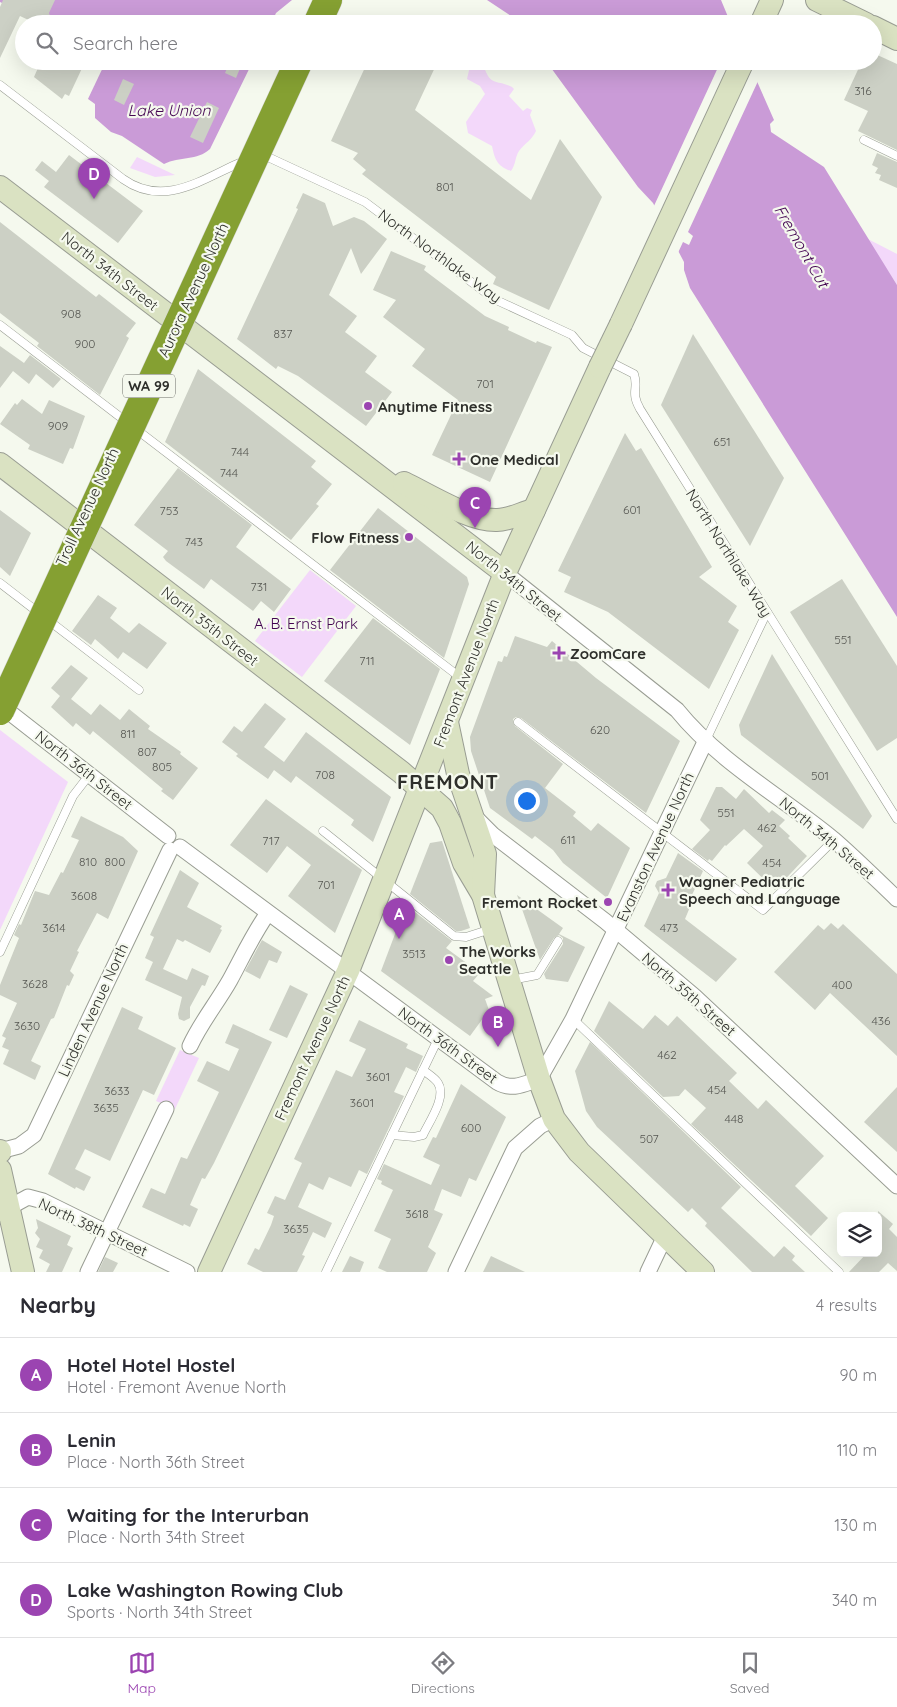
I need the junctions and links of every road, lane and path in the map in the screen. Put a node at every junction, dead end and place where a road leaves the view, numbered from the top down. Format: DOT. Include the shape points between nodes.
graph roads {
  1 [pos="328,0"];
  2 [pos="772,0"];
  3 [pos="817,0"];
  4 [pos="321,15"];
  5 [pos="765,15"];
  6 [pos="848,15"];
  7 [pos="882,31"];
  8 [pos="897,38"];
  9 [pos="295,70"];
  10 [pos="739,70"];
  11 [pos="0,85"];
  12 [pos="864,140"];
  13 [pos="897,156"];
  14 [pos="242,162"];
  15 [pos="238,171"];
  16 [pos="0,187"];
  17 [pos="218,216"];
  18 [pos="172,319"];
  19 [pos="0,325"];
  20 [pos="126,422"];
  21 [pos="357,458"];
  22 [pos="0,464"];
  23 [pos="527,515"];
  24 [pos="78,524"];
  25 [pos="505,573"];
  26 [pos="0,583"];
  27 [pos="37,612"];
  28 [pos="766,612"];
  29 [pos="463,680"];
  30 [pos="139,690"];
  31 [pos="0,694"];
  32 [pos="0,705"];
  33 [pos="0,711"];
  34 [pos="447,721"];
  35 [pos="518,722"];
  36 [pos="706,740"];
  37 [pos="90,774"];
  38 [pos="420,788"];
  39 [pos="471,812"];
  40 [pos="897,818"];
  41 [pos="323,832"];
  42 [pos="662,833"];
  43 [pos="834,840"];
  44 [pos="173,844"];
  45 [pos="384,879"];
  46 [pos="483,895"];
  47 [pos="897,899"];
  48 [pos="268,913"];
  49 [pos="493,928"];
  50 [pos="616,931"];
  51 [pos="558,941"];
  52 [pos="0,952"];
  53 [pos="348,972"];
  54 [pos="509,980"];
  55 [pos="573,1019"];
  56 [pos="438,1039"];
  57 [pos="190,1046"];
  58 [pos="423,1070"];
  59 [pos="540,1079"];
  60 [pos="166,1109"];
  61 [pos="554,1119"];
  62 [pos="392,1135"];
  63 [pos="0,1151"];
  64 [pos="0,1170"];
  65 [pos="897,1186"];
  66 [pos="3,1210"];
  67 [pos="106,1232"];
  68 [pos="665,1236"];
  69 [pos="23,1272"];
  70 [pos="88,1272"];
  71 [pos="187,1272"];
  72 [pos="208,1272"];
  73 [pos="326,1272"];
  74 [pos="456,1272"];
  75 [pos="648,1272"];
  76 [pos="703,1272"];
  77 [pos="839,1272"];
  1 -- 4 [label="highway"];
  2 -- 5 [label="main road"];
  3 -- 6 [label="main road"];
  7 -- 8 [label="main road"];
  9 -- 33 [label="highway, Aurora Avenue North / WA 99, bridge"];
  10 -- 23 [label="main road, Fremont Avenue North, bridge"];
  11 -- 14 [label="lane, North Northlake Way" via="130,184 146,190 178,190"];
  12 -- 13 [label="lane"];
  14 -- 15 [label="lane"];
  14 -- 28 [label="lane, North Northlake Way" via="257,157 270,158 365,202 494,299 572,335 584,348 632,372 636,384 634,396 640,409"];
  16 -- 18 [label="main road, North 34th Street"];
  17 -- 18 [label="lane"];
  18 -- 20 [label="street, Troll Avenue North"];
  18 -- 21 [label="main road, North 34th Street"];
  19 -- 20 [label="lane"];
  20 -- 24 [label="street, Troll Avenue North"];
  20 -- 29 [label="lane"];
  21 -- 23 [label="main road" via="474,516 497,520"];
  21 -- 25 [label="main road, North 34th Street"];
  22 -- 24 [label="main road, North 35th Street"];
  23 -- 25 [label="main road, Fremont Avenue North"];
  24 -- 27 [label="street, Troll Avenue North"];
  24 -- 38 [label="main road, North 35th Street"];
  25 -- 29 [label="main road, Fremont Avenue North"];
  25 -- 36 [label="street, North 34th Street" via="677,710"];
  26 -- 27 [label="lane"];
  27 -- 30 [label="lane"];
  27 -- 31 [label="street, Troll Avenue North"];
  28 -- 36 [label="lane, Evanston Avenue North"];
  28 -- 40 [label="lane, North Northlake Way"];
  29 -- 34 [label="main road, Fremont Avenue North"];
  32 -- 37 [label="street, North 36th Street"];
  34 -- 38 [label="main road, Fremont Avenue North"];
  34 -- 39 [label="main road" via="458,774"];
  35 -- 42 [label="lane"];
  36 -- 42 [label="street, Evanston Avenue North"];
  36 -- 43 [label="street, North 34th Street"];
  37 -- 44 [label="street, North 36th Street"];
  37 -- 52 [label="lane" via="72,796"];
  38 -- 45 [label="main road, Fremont Avenue North"];
  38 -- 46 [label="main road, North 35th Street" via="446,814 464,863"];
  39 -- 46 [label="main road" via="485,854"];
  39 -- 50 [label="street, North 35th Street" via="493,835"];
  41 -- 45 [label="lane"];
  42 -- 43 [label="lane" via="763,910"];
  42 -- 50 [label="street, Evanston Avenue North"];
  43 -- 47 [label="street, North 34th Street"];
  44 -- 48 [label="street, North 36th Street"];
  44 -- 63 [label="street, Linden Avenue North" via="34,1135 19,1146"];
  45 -- 49 [label="lane" via="454,936 466,937"];
  45 -- 53 [label="main road, Fremont Avenue North"];
  46 -- 49 [label="main road"];
  48 -- 53 [label="street, North 36th Street"];
  48 -- 57 [label="street"];
  49 -- 54 [label="main road"];
  50 -- 55 [label="street, Evanston Avenue North"];
  50 -- 65 [label="street, North 35th Street" via="694,996"];
  51 -- 54 [label="lane" via="537,975"];
  53 -- 56 [label="street, North 36th Street"];
  53 -- 72 [label="main road, Fremont Avenue North"];
  54 -- 59 [label="main road"];
  55 -- 59 [label="street, Evanston Avenue North"];
  55 -- 77 [label="lane"];
  56 -- 58 [label="lane"];
  56 -- 59 [label="street, North 36th Street" via="501,1085 512,1088"];
  58 -- 62 [label="lane"];
  58 -- 62 [label="lane" via="438,1083 442,1092 423,1135"];
  59 -- 61 [label="main road"];
  60 -- 67 [label="street"];
  61 -- 68 [label="main road" via="579,1152"];
  61 -- 74 [label="street" via="540,1126 515,1148"];
  62 -- 73 [label="lane"];
  64 -- 66 [label="main road"];
  66 -- 67 [label="street, North 38th Street" via="28,1197 44,1201"];
  66 -- 69 [label="main road"];
  67 -- 70 [label="street"];
  67 -- 71 [label="street, North 38th Street"];
  68 -- 75 [label="street"];
  68 -- 76 [label="main road"];
}
